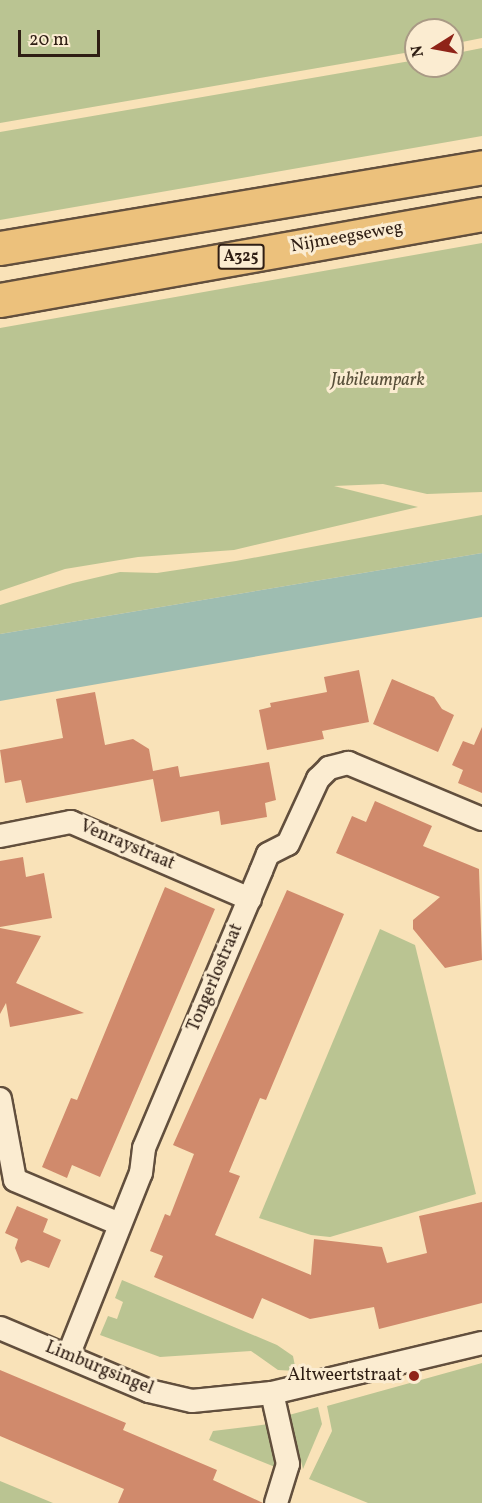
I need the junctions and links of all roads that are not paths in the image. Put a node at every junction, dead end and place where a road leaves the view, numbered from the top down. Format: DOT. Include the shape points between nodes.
graph roads {
  1 [pos="482,167"];
  2 [pos="482,214"];
  3 [pos="0,248"];
  4 [pos="0,300"];
  5 [pos="482,819"];
  6 [pos="0,836"];
  7 [pos="250,899"];
  8 [pos="0,1099"];
  9 [pos="119,1224"];
  10 [pos="0,1328"];
  11 [pos="482,1343"];
  12 [pos="68,1356"];
  13 [pos="272,1393"];
  14 [pos="276,1503"];
  1 -- 3 [label="highway"];
  2 -- 4 [label="highway, Nijmeegseweg / A325"];
  5 -- 7 [label="street, Tongerlostraat" via="348,763 329,768 318,779 288,844 268,854"];
  6 -- 7 [label="street, Venraystraat" via="71,822"];
  7 -- 9 [label="street, Tongerlostraat" via="144,1148 141,1173"];
  8 -- 9 [label="street" via="15,1180"];
  9 -- 12 [label="street, Tongerlostraat"];
  10 -- 12 [label="street, Limburgsingel"];
  11 -- 13 [label="street, Limburgsingel"];
  12 -- 13 [label="street, Limburgsingel" via="149,1391 192,1401"];
  13 -- 14 [label="street" via="288,1464"];
}
